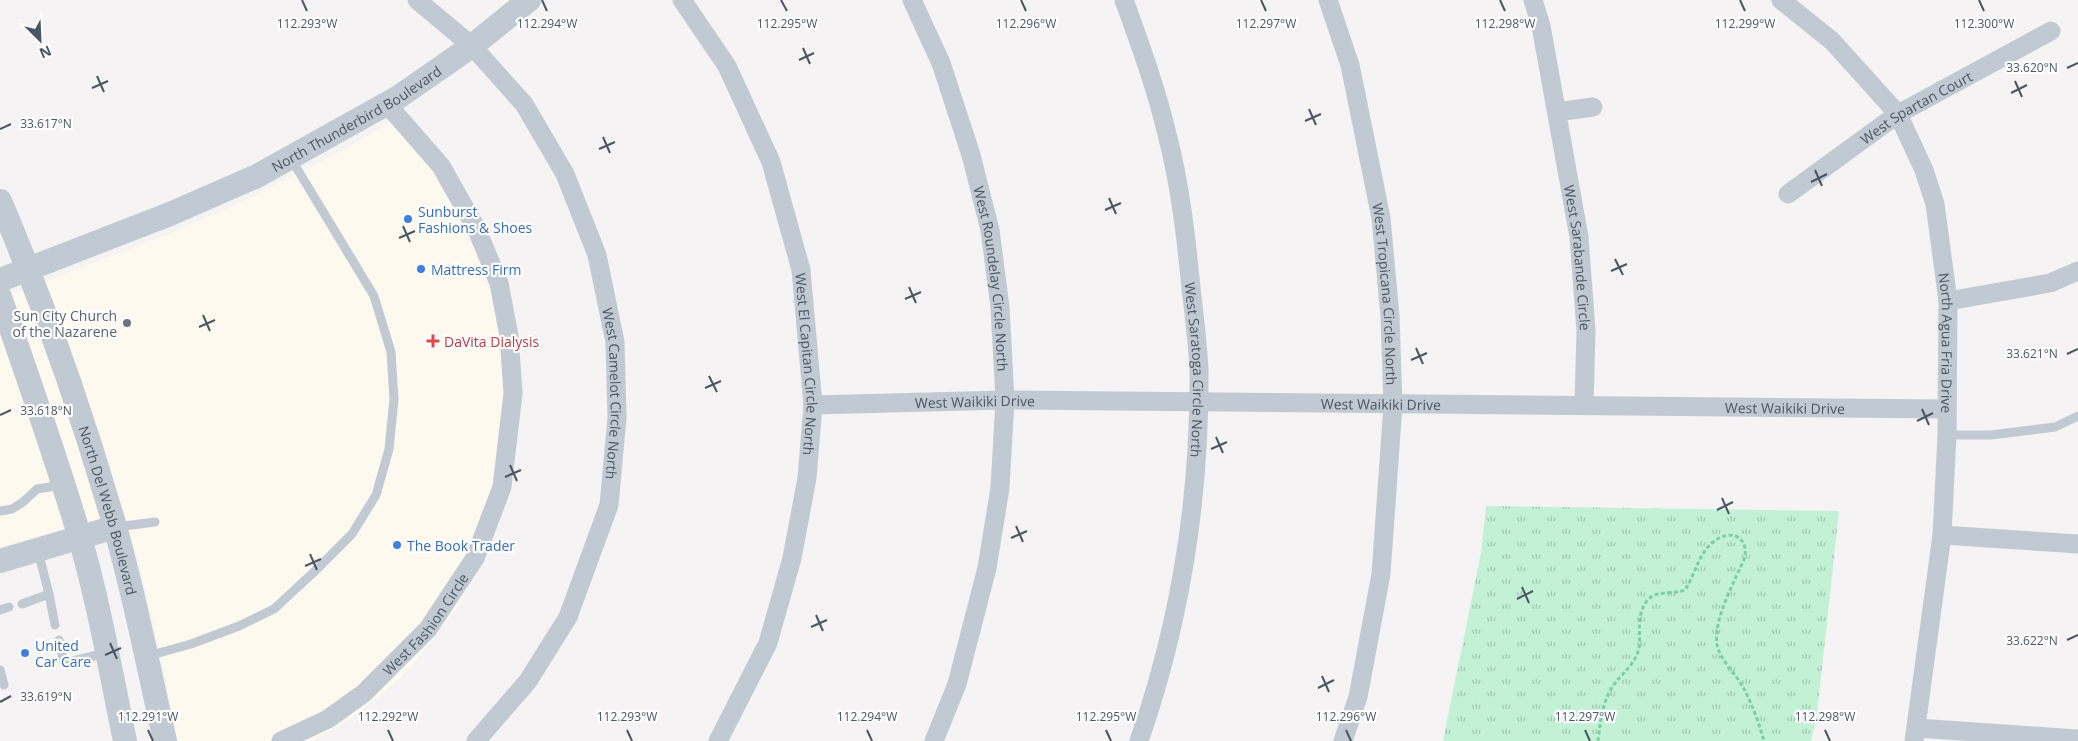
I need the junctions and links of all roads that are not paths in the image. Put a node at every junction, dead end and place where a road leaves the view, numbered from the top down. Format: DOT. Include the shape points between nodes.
graph roads {
  1 [pos="417,0"];
  2 [pos="528,0"];
  3 [pos="682,0"];
  4 [pos="912,0"];
  5 [pos="1124,0"];
  6 [pos="1328,0"];
  7 [pos="1533,0"];
  8 [pos="1781,0"];
  9 [pos="2051,31"];
  10 [pos="472,46"];
  11 [pos="386,103"];
  12 [pos="1593,106"];
  13 [pos="1557,112"];
  14 [pos="1898,114"];
  15 [pos="290,157"];
  16 [pos="1788,194"];
  17 [pos="0,201"];
  18 [pos="29,268"];
  19 [pos="2078,271"];
  20 [pos="0,280"];
  21 [pos="0,297"];
  22 [pos="1948,301"];
  23 [pos="1005,400"];
  24 [pos="1198,402"];
  25 [pos="813,405"];
  26 [pos="1393,405"];
  27 [pos="1584,405"];
  28 [pos="1947,409"];
  29 [pos="2078,416"];
  30 [pos="1947,435"];
  31 [pos="63,485"];
  32 [pos="0,511"];
  33 [pos="155,522"];
  34 [pos="115,527"];
  35 [pos="1942,535"];
  36 [pos="79,537"];
  37 [pos="2078,544"];
  38 [pos="38,550"];
  39 [pos="0,561"];
  40 [pos="49,594"];
  41 [pos="22,604"];
  42 [pos="55,625"];
  43 [pos="59,640"];
  44 [pos="106,653"];
  45 [pos="146,656"];
  46 [pos="0,670"];
  47 [pos="4,685"];
  48 [pos="1916,734"];
  49 [pos="2078,739"];
  50 [pos="125,741"];
  51 [pos="165,741"];
  52 [pos="281,741"];
  53 [pos="476,741"];
  54 [pos="718,741"];
  55 [pos="934,741"];
  56 [pos="1139,741"];
  57 [pos="1343,741"];
  1 -- 10 [label="street, West Camelot Circle North"];
  2 -- 10 [label="street, North Thunderbird Boulevard"];
  3 -- 25 [label="street, West El Capitan Circle North" via="727,66 771,162 801,270"];
  4 -- 23 [label="street, West Roundelay Circle North" via="941,63 971,155 990,230 1000,307"];
  5 -- 24 [label="street, West Saratoga Circle North" via="1149,67 1185,218 1199,370"];
  6 -- 26 [label="street, West Tropicana Circle North" via="1350,65 1381,218 1390,316"];
  7 -- 13 [label="street, West Sarabande Circle"];
  8 -- 14 [label="street, North Agua Fria Drive" via="1832,41"];
  9 -- 14 [label="street, West Spartan Court"];
  10 -- 11 [label="street, North Thunderbird Boulevard"];
  10 -- 53 [label="street, West Camelot Circle North" via="524,104 565,174 598,255 615,342 617,418 609,505 568,617 528,681"];
  11 -- 15 [label="street, North Thunderbird Boulevard"];
  11 -- 52 [label="street, West Fashion Circle" via="441,166 478,230 499,283 509,336 513,393 502,487 474,558 428,629 364,693 328,719"];
  12 -- 13 [label="street"];
  13 -- 27 [label="street, West Sarabande Circle" via="1579,237 1586,330"];
  14 -- 16 [label="street, West Spartan Court"];
  14 -- 22 [label="street, North Agua Fria Drive" via="1924,170 1935,204"];
  15 -- 18 [label="street, North Thunderbird Boulevard" via="257,176 170,214"];
  15 -- 45 [label="lane" via="374,296 391,352 394,400 389,449 376,495 352,534 274,608 240,626"];
  17 -- 18 [label="street, North Del Webb Boulevard"];
  18 -- 20 [label="street, North Thunderbird Boulevard"];
  18 -- 34 [label="street, North Del Webb Boulevard"];
  19 -- 22 [label="street" via="2050,283"];
  21 -- 31 [label="street"];
  22 -- 28 [label="street, North Agua Fria Drive"];
  23 -- 24 [label="street, West Waikiki Drive"];
  23 -- 25 [label="street, West Waikiki Drive"];
  23 -- 55 [label="street, West Roundelay Circle North" via="1000,488 987,568 957,684"];
  24 -- 26 [label="street, West Waikiki Drive"];
  24 -- 56 [label="street, West Saratoga Circle North" via="1195,474 1185,564 1155,694"];
  25 -- 54 [label="street, West El Capitan Circle North" via="806,487 792,558 768,643"];
  26 -- 27 [label="street, West Waikiki Drive"];
  26 -- 57 [label="street, West Tropicana Circle North" via="1381,574 1358,697"];
  27 -- 28 [label="street, West Waikiki Drive"];
  28 -- 30 [label="street, North Agua Fria Drive"];
  29 -- 30 [label="lane" via="2055,427 1991,435"];
  30 -- 35 [label="street, North Agua Fria Drive"];
  31 -- 32 [label="lane" via="37,490 12,509"];
  31 -- 36 [label="street"];
  33 -- 34 [label="lane"];
  34 -- 36 [label="street"];
  34 -- 45 [label="street, North Del Webb Boulevard"];
  35 -- 37 [label="street"];
  35 -- 48 [label="street, North Agua Fria Drive"];
  36 -- 38 [label="street"];
  36 -- 44 [label="street"];
  38 -- 39 [label="street"];
  38 -- 40 [label="lane"];
  40 -- 41 [label="lane"];
  40 -- 42 [label="lane"];
  43 -- 44 [label="lane" via="64,663"];
  44 -- 50 [label="street"];
  45 -- 51 [label="street, North Del Webb Boulevard"];
  46 -- 47 [label="lane"];
  48 -- 49 [label="street"];
}
